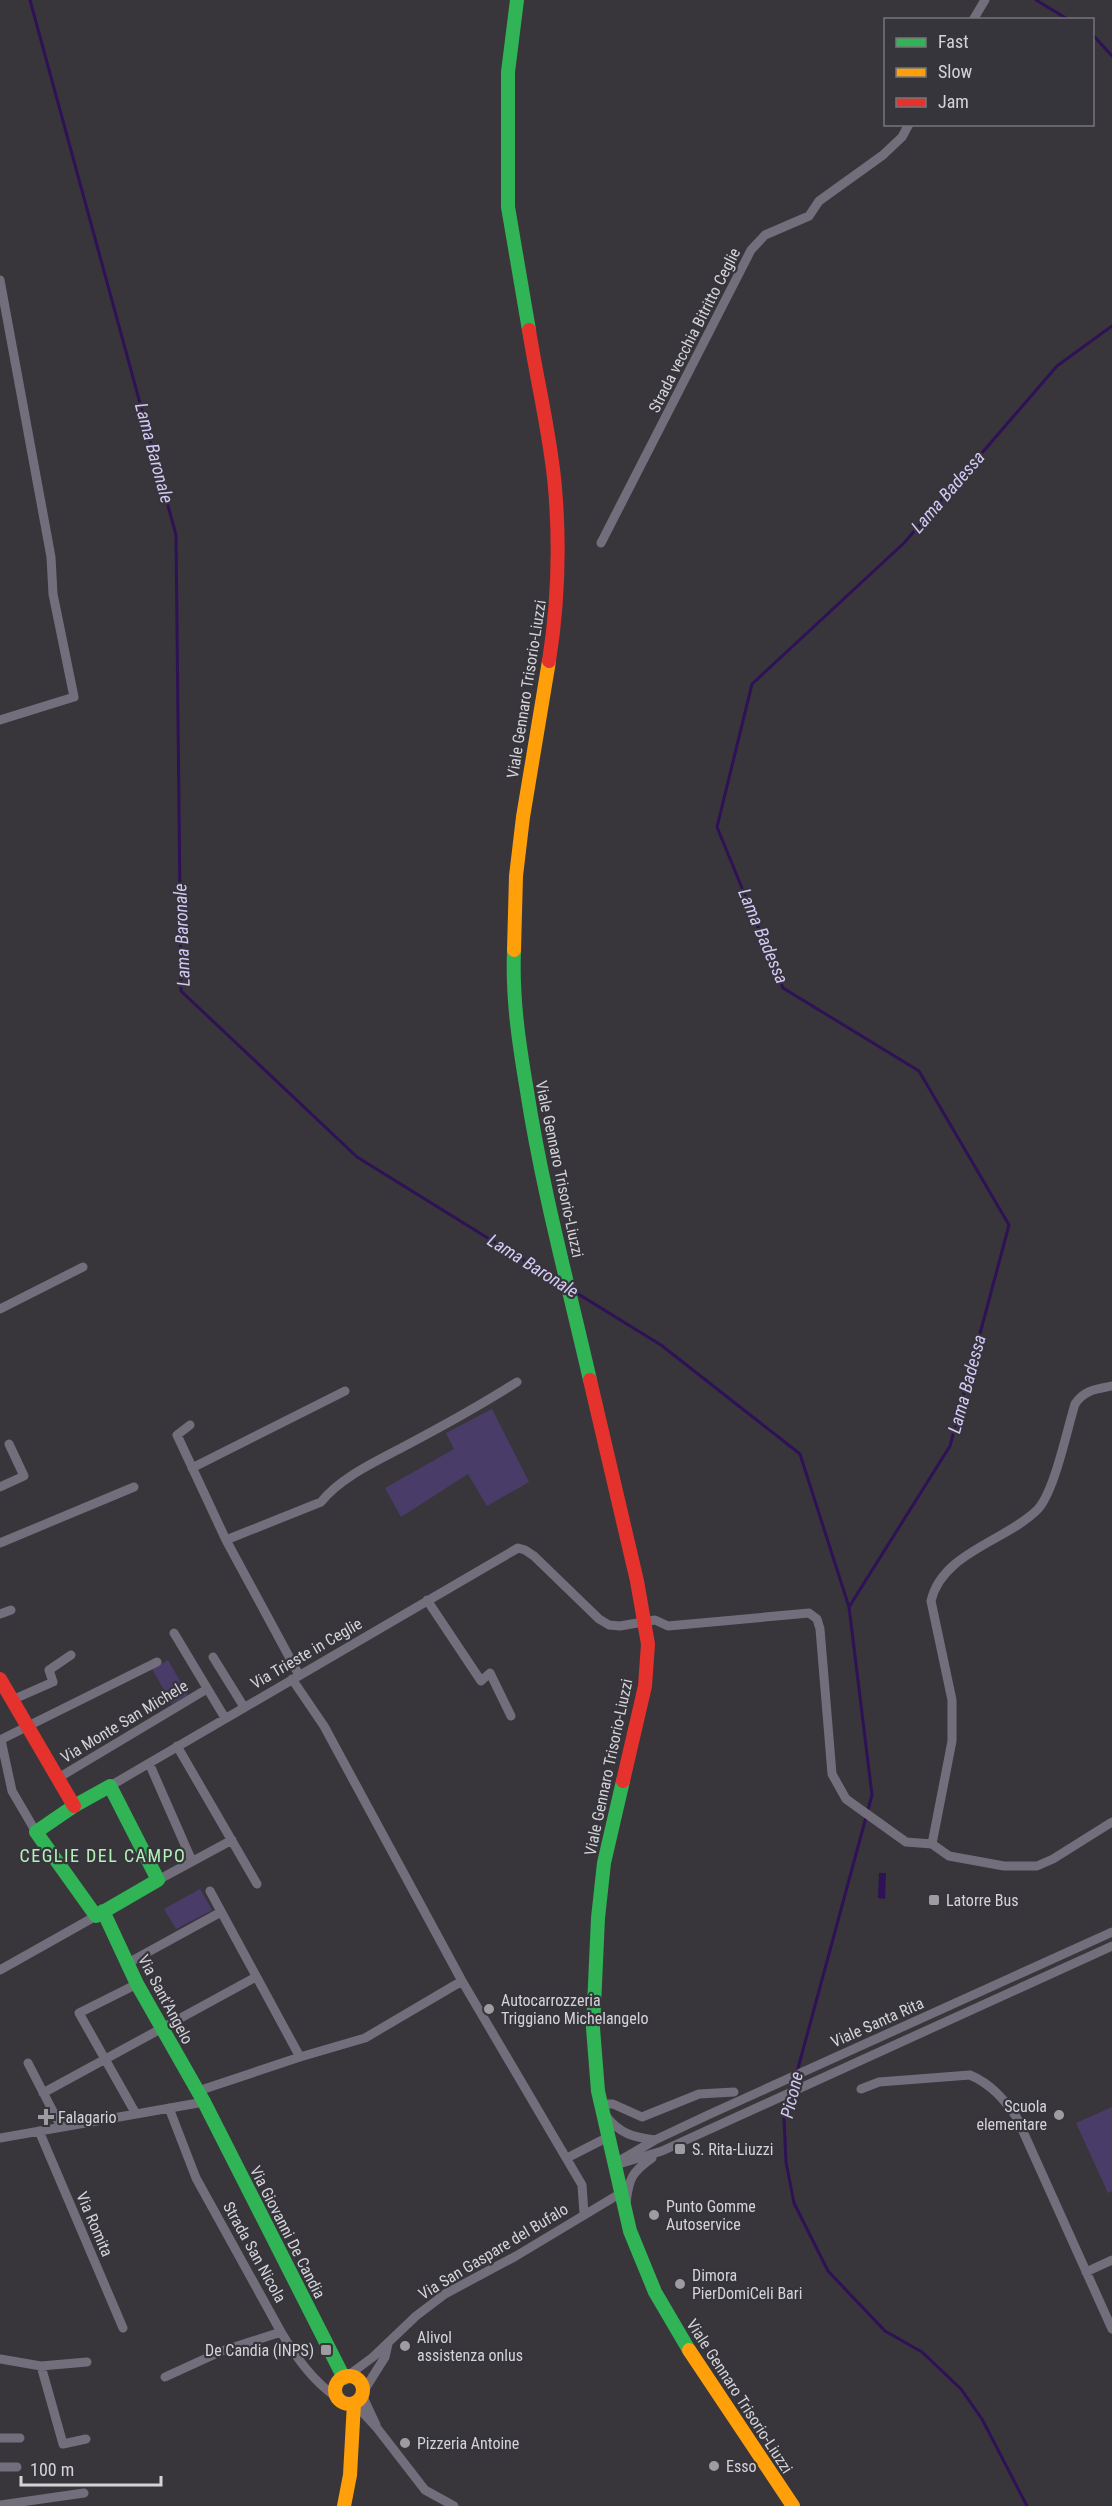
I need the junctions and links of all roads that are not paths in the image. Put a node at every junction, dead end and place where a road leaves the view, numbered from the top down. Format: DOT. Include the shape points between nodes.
graph roads {
  1 [pos="518,0"];
  2 [pos="985,0"];
  3 [pos="975,18"];
  4 [pos="908,126"];
  5 [pos="0,280"];
  6 [pos="601,543"];
  7 [pos="0,720"];
  8 [pos="83,1267"];
  9 [pos="0,1309"];
  10 [pos="517,1382"];
  11 [pos="1112,1386"];
  12 [pos="345,1391"];
  13 [pos="190,1425"];
  14 [pos="9,1444"];
  15 [pos="192,1468"];
  16 [pos="0,1487"];
  17 [pos="134,1487"];
  18 [pos="226,1540"];
  19 [pos="0,1543"];
  20 [pos="428,1600"];
  21 [pos="11,1610"];
  22 [pos="0,1614"];
  23 [pos="645,1622"];
  24 [pos="174,1633"];
  25 [pos="71,1655"];
  26 [pos="213,1656"];
  27 [pos="158,1662"];
  28 [pos="295,1677"];
  29 [pos="0,1679"];
  30 [pos="207,1689"];
  31 [pos="12,1700"];
  32 [pos="244,1707"];
  33 [pos="510,1716"];
  34 [pos="225,1718"];
  35 [pos="27,1726"];
  36 [pos="1,1740"];
  37 [pos="177,1746"];
  38 [pos="149,1763"];
  39 [pos="58,1779"];
  40 [pos="110,1786"];
  41 [pos="74,1806"];
  42 [pos="1112,1822"];
  43 [pos="36,1832"];
  44 [pos="232,1840"];
  45 [pos="932,1844"];
  46 [pos="192,1861"];
  47 [pos="156,1880"];
  48 [pos="257,1884"];
  49 [pos="210,1891"];
  50 [pos="221,1912"];
  51 [pos="99,1913"];
  52 [pos="1112,1932"];
  53 [pos="1112,1947"];
  54 [pos="128,1964"];
  55 [pos="0,1970"];
  56 [pos="256,1977"];
  57 [pos="462,1981"];
  58 [pos="137,1984"];
  59 [pos="162,2027"];
  60 [pos="300,2056"];
  61 [pos="105,2058"];
  62 [pos="28,2063"];
  63 [pos="861,2089"];
  64 [pos="734,2092"];
  65 [pos="43,2093"];
  66 [pos="201,2096"];
  67 [pos="169,2108"];
  68 [pos="602,2108"];
  69 [pos="136,2114"];
  70 [pos="698,2120"];
  71 [pos="61,2127"];
  72 [pos="39,2131"];
  73 [pos="704,2132"];
  74 [pos="608,2137"];
  75 [pos="0,2138"];
  76 [pos="655,2140"];
  77 [pos="662,2151"];
  78 [pos="567,2158"];
  79 [pos="614,2164"];
  80 [pos="621,2193"];
  81 [pos="625,2210"];
  82 [pos="584,2214"];
  83 [pos="1112,2260"];
  84 [pos="1086,2272"];
  85 [pos="123,2328"];
  86 [pos="1112,2329"];
  87 [pos="281,2332"];
  88 [pos="388,2344"];
  89 [pos="0,2359"];
  90 [pos="87,2362"];
  91 [pos="41,2366"];
  92 [pos="165,2377"];
  93 [pos="345,2377"];
  94 [pos="336,2397"];
  95 [pos="360,2397"];
  96 [pos="353,2424"];
  97 [pos="377,2428"];
  98 [pos="0,2438"];
  99 [pos="20,2438"];
  100 [pos="86,2439"];
  101 [pos="0,2467"];
  102 [pos="17,2467"];
  103 [pos="84,2493"];
  104 [pos="0,2505"];
  105 [pos="344,2506"];
  106 [pos="454,2506"];
  107 [pos="793,2506"];
  1 -- 23 [label="main road, Viale Gennaro Trisorio-Liuzzi" via="508,72 508,207 554,476 558,560 554,631 517,868 513,975 535,1144"];
  2 -- 3 [label="street"];
  4 -- 6 [label="street, Strada vecchia Bitritto Ceglie" via="883,155 819,201 809,216 765,235 750,250"];
  5 -- 7 [label="street" via="74,697"];
  8 -- 9 [label="street"];
  10 -- 18 [label="street" via="380,1460 329,1492 321,1502"];
  11 -- 45 [label="street" via="1088,1391 1075,1404 1053,1478 1037,1510 963,1557 934,1589 931,1601 952,1700 952,1741"];
  12 -- 15 [label="street"];
  13 -- 15 [label="street" via="177,1435"];
  14 -- 16 [label="street" via="24,1476"];
  15 -- 18 [label="street"];
  17 -- 19 [label="street"];
  18 -- 28 [label="street"];
  20 -- 23 [label="street, Via Trieste in Ceglie" via="518,1548 534,1556 609,1625"];
  20 -- 28 [label="street, Via Trieste in Ceglie"];
  20 -- 33 [label="street" via="481,1681 490,1673"];
  21 -- 22 [label="street"];
  23 -- 45 [label="street" via="655,1620 669,1626 809,1613 817,1619 832,1774 846,1799 906,1842"];
  23 -- 68 [label="main road, Viale Gennaro Trisorio-Liuzzi" via="645,1686 604,1863 597,1918 593,2028"];
  24 -- 30 [label="street"];
  25 -- 31 [label="street" via="49,1670 53,1682"];
  26 -- 32 [label="street"];
  27 -- 35 [label="street"];
  28 -- 32 [label="street, Via Trieste in Ceglie"];
  28 -- 57 [label="street"];
  29 -- 31 [label="main road"];
  30 -- 34 [label="street"];
  30 -- 39 [label="street, Via Monte San Michele"];
  31 -- 35 [label="main road"];
  32 -- 34 [label="street, Via Trieste in Ceglie"];
  34 -- 37 [label="street, Via Trieste in Ceglie"];
  35 -- 36 [label="street"];
  35 -- 39 [label="main road"];
  36 -- 43 [label="street" via="12,1791"];
  37 -- 38 [label="street, Via Trieste in Ceglie"];
  37 -- 44 [label="street"];
  38 -- 40 [label="street, Via Trieste in Ceglie"];
  38 -- 46 [label="street"];
  39 -- 41 [label="main road"];
  40 -- 41 [label="main road"];
  40 -- 47 [label="main road"];
  41 -- 43 [label="main road"];
  42 -- 45 [label="street" via="1037,1866 1004,1866 949,1856"];
  43 -- 51 [label="main road, Via Sant'Angelo"];
  44 -- 46 [label="street"];
  44 -- 48 [label="street"];
  46 -- 47 [label="street"];
  47 -- 47 [label="street" via="99,1909 43,1831 110,1792"];
  47 -- 51 [label="main road"];
  49 -- 50 [label="street"];
  50 -- 54 [label="street"];
  50 -- 56 [label="street"];
  51 -- 54 [label="main road, Via Sant'Angelo"];
  51 -- 55 [label="street"];
  52 -- 70 [label="street, Viale Santa Rita"];
  53 -- 73 [label="street, Viale Santa Rita"];
  54 -- 58 [label="main road, Via Sant'Angelo"];
  56 -- 59 [label="street"];
  56 -- 60 [label="street"];
  57 -- 60 [label="street" via="365,2038"];
  57 -- 78 [label="street"];
  58 -- 59 [label="main road, Via Sant'Angelo"];
  58 -- 61 [label="street" via="79,2013"];
  59 -- 61 [label="street"];
  59 -- 66 [label="main road, Via Sant'Angelo"];
  60 -- 66 [label="street"];
  61 -- 65 [label="street"];
  61 -- 69 [label="street"];
  62 -- 65 [label="street"];
  63 -- 84 [label="street" via="879,2082 970,2075 989,2085 1017,2118"];
  64 -- 68 [label="street" via="699,2094 642,2117 613,2104"];
  65 -- 71 [label="street"];
  66 -- 67 [label="street"];
  66 -- 93 [label="main road, Via Giovanni De Candia"];
  67 -- 69 [label="street"];
  67 -- 87 [label="street, Strada San Nicola" via="196,2178"];
  68 -- 74 [label="main road, Viale Gennaro Trisorio-Liuzzi"];
  68 -- 76 [label="street" via="617,2129"];
  69 -- 71 [label="street"];
  70 -- 73 [label="street"];
  70 -- 76 [label="street, Viale Santa Rita"];
  71 -- 72 [label="street"];
  72 -- 75 [label="street"];
  72 -- 85 [label="street, Via Romita"];
  73 -- 77 [label="street, Viale Santa Rita"];
  74 -- 78 [label="street"];
  74 -- 79 [label="main road, Viale Gennaro Trisorio-Liuzzi"];
  76 -- 79 [label="street, Viale Santa Rita"];
  77 -- 79 [label="street"];
  77 -- 81 [label="street" via="633,2174"];
  78 -- 82 [label="street" via="582,2185"];
  79 -- 80 [label="main road, Viale Gennaro Trisorio-Liuzzi"];
  80 -- 81 [label="main road, Viale Gennaro Trisorio-Liuzzi"];
  80 -- 82 [label="street, Via San Gaspare del Bufalo"];
  81 -- 107 [label="main road, Viale Gennaro Trisorio-Liuzzi" via="655,2292 700,2369"];
  82 -- 88 [label="street, Via San Gaspare del Bufalo" via="445,2294"];
  83 -- 84 [label="street"];
  84 -- 86 [label="street"];
  87 -- 92 [label="street" via="222,2351"];
  87 -- 94 [label="street, Strada San Nicola" via="320,2385"];
  88 -- 93 [label="street, Via San Gaspare del Bufalo"];
  88 -- 95 [label="street, Via San Gaspare del Bufalo" via="385,2357"];
  89 -- 91 [label="street"];
  90 -- 91 [label="street"];
  91 -- 100 [label="street" via="63,2444"];
  93 -- 94 [label="main road" via="336,2385"];
  93 -- 95 [label="main road" via="360,2383"];
  94 -- 95 [label="main road" via="343,2403"];
  95 -- 96 [label="main road"];
  95 -- 97 [label="street"];
  96 -- 97 [label="street" via="362,2422"];
  96 -- 105 [label="main road" via="351,2475"];
  97 -- 106 [label="street" via="425,2490"];
  98 -- 99 [label="street"];
  101 -- 102 [label="street"];
  103 -- 104 [label="street"];
}
